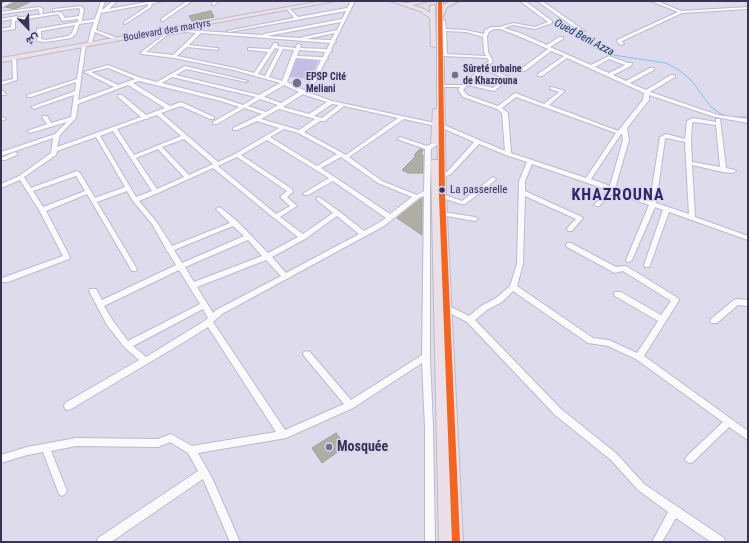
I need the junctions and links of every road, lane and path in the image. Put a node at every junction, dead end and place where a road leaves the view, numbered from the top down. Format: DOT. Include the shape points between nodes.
graph roads {
  1 [pos="4,1"];
  2 [pos="11,1"];
  3 [pos="103,1"];
  4 [pos="115,1"];
  5 [pos="160,1"];
  6 [pos="190,1"];
  7 [pos="217,1"];
  8 [pos="322,1"];
  9 [pos="332,1"];
  10 [pos="353,1"];
  11 [pos="393,1"];
  12 [pos="396,1"];
  13 [pos="426,1"];
  14 [pos="433,1"];
  15 [pos="440,1"];
  16 [pos="456,1"];
  17 [pos="522,1"];
  18 [pos="539,1"];
  19 [pos="653,1"];
  20 [pos="150,2"];
  21 [pos="1,3"];
  22 [pos="213,4"];
  23 [pos="1,6"];
  24 [pos="748,8"];
  25 [pos="289,9"];
  26 [pos="349,9"];
  27 [pos="103,12"];
  28 [pos="553,12"];
  29 [pos="681,12"];
  30 [pos="1,13"];
  31 [pos="43,13"];
  32 [pos="540,15"];
  33 [pos="438,18"];
  34 [pos="297,19"];
  35 [pos="1,20"];
  36 [pos="97,20"];
  37 [pos="162,20"];
  38 [pos="344,20"];
  39 [pos="79,21"];
  40 [pos="125,23"];
  41 [pos="304,27"];
  42 [pos="500,28"];
  43 [pos="1,30"];
  44 [pos="93,30"];
  45 [pos="443,30"];
  46 [pos="338,31"];
  47 [pos="584,31"];
  48 [pos="163,32"];
  49 [pos="201,32"];
  50 [pos="220,33"];
  51 [pos="257,36"];
  52 [pos="312,36"];
  53 [pos="485,36"];
  54 [pos="113,38"];
  55 [pos="561,38"];
  56 [pos="279,39"];
  57 [pos="293,40"];
  58 [pos="302,41"];
  59 [pos="334,42"];
  60 [pos="87,44"];
  61 [pos="622,44"];
  62 [pos="187,46"];
  63 [pos="282,48"];
  64 [pos="549,48"];
  65 [pos="216,49"];
  66 [pos="250,49"];
  67 [pos="273,49"];
  68 [pos="297,49"];
  69 [pos="330,51"];
  70 [pos="567,56"];
  71 [pos="14,57"];
  72 [pos="174,57"];
  73 [pos="294,57"];
  74 [pos="488,57"];
  75 [pos="1,59"];
  76 [pos="326,59"];
  77 [pos="80,67"];
  78 [pos="591,67"];
  79 [pos="483,68"];
  80 [pos="652,69"];
  81 [pos="523,70"];
  82 [pos="87,72"];
  83 [pos="171,75"];
  84 [pos="256,75"];
  85 [pos="540,75"];
  86 [pos="609,75"];
  87 [pos="673,76"];
  88 [pos="266,78"];
  89 [pos="80,79"];
  90 [pos="139,79"];
  91 [pos="246,81"];
  92 [pos="129,83"];
  93 [pos="626,83"];
  94 [pos="1,84"];
  95 [pos="157,84"];
  96 [pos="284,84"];
  97 [pos="464,85"];
  98 [pos="442,86"];
  99 [pos="118,87"];
  100 [pos="552,88"];
  101 [pos="77,92"];
  102 [pos="646,92"];
  103 [pos="305,93"];
  104 [pos="29,96"];
  105 [pos="120,96"];
  106 [pos="260,97"];
  107 [pos="331,102"];
  108 [pos="75,103"];
  109 [pos="342,105"];
  110 [pos="243,106"];
  111 [pos="280,106"];
  112 [pos="545,106"];
  113 [pos="34,107"];
  114 [pos="169,108"];
  115 [pos="499,108"];
  116 [pos="158,113"];
  117 [pos="267,114"];
  118 [pos="45,116"];
  119 [pos="310,116"];
  120 [pos="717,116"];
  121 [pos="73,118"];
  122 [pos="146,118"];
  123 [pos="402,118"];
  124 [pos="256,119"];
  125 [pos="319,119"];
  126 [pos="748,121"];
  127 [pos="718,124"];
  128 [pos="50,125"];
  129 [pos="439,126"];
  130 [pos="284,127"];
  131 [pos="114,129"];
  132 [pos="235,129"];
  133 [pos="30,131"];
  134 [pos="622,131"];
  135 [pos="300,132"];
  136 [pos="97,136"];
  137 [pos="184,137"];
  138 [pos="266,137"];
  139 [pos="56,138"];
  140 [pos="400,139"];
  141 [pos="478,141"];
  142 [pos="688,141"];
  143 [pos="431,146"];
  144 [pos="159,147"];
  145 [pos="54,150"];
  146 [pos="508,154"];
  147 [pos="237,155"];
  148 [pos="2,156"];
  149 [pos="344,156"];
  150 [pos="133,157"];
  151 [pos="530,162"];
  152 [pos="689,163"];
  153 [pos="216,165"];
  154 [pos="317,168"];
  155 [pos="723,170"];
  156 [pos="733,171"];
  157 [pos="442,176"];
  158 [pos="21,177"];
  159 [pos="188,178"];
  160 [pos="332,178"];
  161 [pos="493,179"];
  162 [pos="587,180"];
  163 [pos="1,186"];
  164 [pos="129,188"];
  165 [pos="612,189"];
  166 [pos="30,190"];
  167 [pos="87,192"];
  168 [pos="156,192"];
  169 [pos="427,192"];
  170 [pos="521,192"];
  171 [pos="306,194"];
  172 [pos="442,196"];
  173 [pos="417,197"];
  174 [pos="319,199"];
  175 [pos="134,200"];
  176 [pos="93,201"];
  177 [pos="653,203"];
  178 [pos="597,205"];
  179 [pos="667,208"];
  180 [pos="219,209"];
  181 [pos="42,210"];
  182 [pos="338,213"];
  183 [pos="443,214"];
  184 [pos="276,217"];
  185 [pos="692,217"];
  186 [pos="391,218"];
  187 [pos="475,220"];
  188 [pos="235,223"];
  189 [pos="570,229"];
  190 [pos="364,234"];
  191 [pos="249,237"];
  192 [pos="303,237"];
  193 [pos="748,238"];
  194 [pos="569,245"];
  195 [pos="169,250"];
  196 [pos="267,257"];
  197 [pos="630,260"];
  198 [pos="647,265"];
  199 [pos="180,267"];
  200 [pos="134,269"];
  201 [pos="285,276"];
  202 [pos="4,280"];
  203 [pos="192,286"];
  204 [pos="513,287"];
  205 [pos="93,291"];
  206 [pos="618,294"];
  207 [pos="748,303"];
  208 [pos="101,304"];
  209 [pos="204,305"];
  210 [pos="447,308"];
  211 [pos="211,320"];
  212 [pos="470,320"];
  213 [pos="663,320"];
  214 [pos="714,321"];
  215 [pos="127,345"];
  216 [pos="307,354"];
  217 [pos="426,357"];
  218 [pos="638,358"];
  219 [pos="145,361"];
  220 [pos="350,404"];
  221 [pos="68,406"];
  222 [pos="729,422"];
  223 [pos="283,435"];
  224 [pos="748,436"];
  225 [pos="46,448"];
  226 [pos="191,450"];
  227 [pos="1,459"];
  228 [pos="690,459"];
  229 [pos="204,473"];
  230 [pos="62,491"];
  231 [pos="674,511"];
  232 [pos="102,542"];
  233 [pos="235,542"];
  234 [pos="430,542"];
  235 [pos="446,542"];
  236 [pos="456,542"];
  237 [pos="657,542"];
  238 [pos="720,542"];
  1 -- 21 [label="main road"];
  2 -- 23 [label="main road"];
  3 -- 27 [label="street"];
  4 -- 27 [label="street"];
  5 -- 20 [label="street"];
  6 -- 37 [label="street"];
  7 -- 22 [label="street"];
  8 -- 48 [label="highway, Boulevard des martyrs"];
  9 -- 25 [label="highway, Boulevard des martyrs"];
  10 -- 26 [label="street"];
  11 -- 33 [label="highway"];
  12 -- 13 [label="highway" via="410,4"];
  14 -- 33 [label="highway"];
  15 -- 33 [label="highway"];
  16 -- 33 [label="highway" via="445,6"];
  17 -- 32 [label="street"];
  18 -- 28 [label="street"];
  19 -- 29 [label="street"];
  20 -- 27 [label="street"];
  20 -- 40 [label="street" via="150,6"];
  24 -- 29 [label="street"];
  25 -- 34 [label="street"];
  25 -- 48 [label="highway, Boulevard des martyrs"];
  26 -- 34 [label="street"];
  26 -- 38 [label="street"];
  27 -- 36 [label="street"];
  28 -- 32 [label="street"];
  28 -- 47 [label="street"];
  29 -- 61 [label="street" via="619,41"];
  30 -- 31 [label="street" via="40,8"];
  31 -- 35 [label="street"];
  31 -- 39 [label="street" via="60,13 62,19"];
  31 -- 39 [label="street" via="78,7 82,9"];
  31 -- 43 [label="street" via="13,20 13,28"];
  32 -- 42 [label="street" via="550,22 535,28 513,24"];
  33 -- 45 [label="street" via="443,20"];
  33 -- 98 [label="highway"];
  33 -- 129 [label="highway"];
  34 -- 50 [label="street"];
  36 -- 39 [label="street"];
  36 -- 44 [label="street"];
  38 -- 41 [label="street"];
  38 -- 46 [label="street"];
  39 -- 39 [label="street" via="39,30 39,40 69,37 74,34"];
  41 -- 51 [label="street"];
  41 -- 52 [label="street"];
  42 -- 53 [label="street" via="490,28"];
  42 -- 64 [label="street"];
  44 -- 54 [label="street"];
  44 -- 60 [label="street"];
  45 -- 53 [label="street" via="466,31"];
  45 -- 74 [label="street" via="445,55"];
  46 -- 52 [label="street"];
  46 -- 59 [label="street"];
  48 -- 49 [label="street"];
  48 -- 54 [label="highway, Boulevard des martyrs"];
  48 -- 60 [label="highway, Boulevard des martyrs"];
  48 -- 72 [label="street" via="142,53"];
  49 -- 50 [label="street"];
  49 -- 62 [label="street"];
  50 -- 51 [label="street"];
  51 -- 56 [label="street"];
  52 -- 57 [label="street"];
  53 -- 74 [label="street"];
  54 -- 60 [label="highway, Boulevard des martyrs"];
  55 -- 64 [label="street"];
  56 -- 57 [label="street"];
  56 -- 67 [label="street"];
  57 -- 58 [label="street"];
  58 -- 59 [label="street"];
  58 -- 68 [label="street"];
  59 -- 69 [label="street"];
  60 -- 71 [label="highway, Boulevard des martyrs"];
  60 -- 75 [label="highway, Boulevard des martyrs"];
  60 -- 77 [label="street"];
  62 -- 65 [label="street"];
  62 -- 72 [label="street"];
  63 -- 67 [label="street"];
  63 -- 68 [label="street"];
  63 -- 88 [label="street"];
  64 -- 70 [label="street"];
  64 -- 81 [label="street"];
  66 -- 67 [label="street"];
  67 -- 84 [label="street"];
  68 -- 69 [label="street"];
  68 -- 73 [label="street"];
  69 -- 76 [label="street"];
  70 -- 78 [label="street"];
  70 -- 85 [label="street"];
  71 -- 75 [label="highway, Boulevard des martyrs"];
  71 -- 94 [label="street" via="15,80"];
  72 -- 84 [label="street"];
  73 -- 76 [label="street"];
  73 -- 96 [label="street"];
  74 -- 79 [label="street" via="491,61"];
  76 -- 103 [label="street"];
  77 -- 82 [label="street"];
  77 -- 89 [label="street"];
  78 -- 86 [label="street"];
  78 -- 86 [label="street" via="609,57 630,64"];
  79 -- 97 [label="street"];
  79 -- 97 [label="street" via="509,78 494,90"];
  80 -- 93 [label="street"];
  82 -- 90 [label="street" via="108,66"];
  82 -- 99 [label="street"];
  83 -- 91 [label="street" via="186,67"];
  83 -- 95 [label="street"];
  83 -- 106 [label="street"];
  84 -- 88 [label="street"];
  86 -- 93 [label="street"];
  87 -- 102 [label="street"];
  88 -- 96 [label="street"];
  89 -- 101 [label="street"];
  89 -- 104 [label="street"];
  90 -- 92 [label="street"];
  90 -- 95 [label="street"];
  92 -- 99 [label="street"];
  92 -- 114 [label="street"];
  93 -- 102 [label="street"];
  95 -- 110 [label="street"];
  96 -- 103 [label="street"];
  96 -- 106 [label="street"];
  97 -- 98 [label="street"];
  97 -- 115 [label="street" via="460,90 465,96"];
  98 -- 129 [label="highway"];
  99 -- 108 [label="street"];
  100 -- 112 [label="street" via="562,91"];
  101 -- 108 [label="street"];
  101 -- 113 [label="street"];
  102 -- 120 [label="street"];
  102 -- 134 [label="street" via="646,100"];
  103 -- 107 [label="street"];
  103 -- 111 [label="street"];
  105 -- 122 [label="street"];
  106 -- 110 [label="street"];
  106 -- 111 [label="street"];
  107 -- 109 [label="street"];
  107 -- 119 [label="street"];
  108 -- 121 [label="street"];
  109 -- 123 [label="street"];
  109 -- 125 [label="street" via="323,120"];
  110 -- 114 [label="street" via="214,121 181,104"];
  110 -- 117 [label="street"];
  111 -- 117 [label="street"];
  111 -- 119 [label="street"];
  112 -- 115 [label="street" via="516,95"];
  112 -- 134 [label="street"];
  114 -- 116 [label="street"];
  115 -- 146 [label="street" via="505,113"];
  116 -- 122 [label="street"];
  116 -- 137 [label="street"];
  117 -- 124 [label="street"];
  118 -- 128 [label="street"];
  119 -- 125 [label="street"];
  120 -- 126 [label="street"];
  120 -- 127 [label="street"];
  121 -- 128 [label="street"];
  121 -- 139 [label="street"];
  122 -- 131 [label="street"];
  123 -- 129 [label="street"];
  123 -- 149 [label="street"];
  124 -- 130 [label="street"];
  124 -- 132 [label="street"];
  125 -- 135 [label="street"];
  127 -- 142 [label="street" via="690,120"];
  127 -- 155 [label="street"];
  128 -- 133 [label="street"];
  129 -- 141 [label="street"];
  129 -- 143 [label="highway"];
  129 -- 157 [label="highway"];
  130 -- 135 [label="street"];
  130 -- 138 [label="street"];
  131 -- 136 [label="street"];
  131 -- 150 [label="street"];
  134 -- 162 [label="street"];
  134 -- 165 [label="street" via="626,140"];
  135 -- 149 [label="street"];
  136 -- 145 [label="street"];
  136 -- 164 [label="street"];
  137 -- 144 [label="street"];
  137 -- 153 [label="street"];
  138 -- 147 [label="street"];
  138 -- 154 [label="street"];
  139 -- 145 [label="street"];
  139 -- 148 [label="street"];
  140 -- 143 [label="street"];
  141 -- 146 [label="street"];
  141 -- 157 [label="street" via="448,173"];
  142 -- 152 [label="street"];
  142 -- 177 [label="street" via="666,136 662,138"];
  143 -- 169 [label="street"];
  143 -- 235 [label="highway" via="436,206"];
  144 -- 150 [label="street"];
  144 -- 159 [label="street"];
  145 -- 158 [label="street" via="50,158"];
  146 -- 151 [label="street"];
  147 -- 153 [label="street"];
  147 -- 184 [label="street" via="290,190 283,197 294,206"];
  149 -- 154 [label="street"];
  149 -- 173 [label="street" via="380,182"];
  150 -- 168 [label="street"];
  151 -- 162 [label="street"];
  151 -- 170 [label="street" via="522,181"];
  152 -- 155 [label="street"];
  152 -- 185 [label="street"];
  153 -- 159 [label="street"];
  153 -- 184 [label="street"];
  154 -- 160 [label="street"];
  155 -- 156 [label="street"];
  157 -- 172 [label="highway"];
  158 -- 163 [label="street"];
  158 -- 166 [label="street"];
  159 -- 168 [label="street"];
  160 -- 171 [label="street"];
  160 -- 186 [label="street"];
  161 -- 172 [label="street" via="463,203"];
  162 -- 165 [label="street"];
  164 -- 175 [label="street"];
  164 -- 176 [label="street"];
  165 -- 177 [label="street"];
  165 -- 178 [label="street"];
  166 -- 167 [label="street" via="76,173"];
  166 -- 181 [label="street"];
  167 -- 176 [label="street"];
  167 -- 181 [label="street"];
  168 -- 175 [label="street"];
  169 -- 173 [label="street"];
  169 -- 217 [label="street"];
  170 -- 189 [label="street" via="580,218"];
  170 -- 204 [label="street" via="520,264"];
  172 -- 183 [label="highway"];
  173 -- 186 [label="street"];
  174 -- 182 [label="street"];
  175 -- 195 [label="street" via="154,223"];
  176 -- 200 [label="street"];
  177 -- 179 [label="street"];
  177 -- 197 [label="street"];
  179 -- 185 [label="street"];
  179 -- 198 [label="street"];
  180 -- 188 [label="street"];
  181 -- 202 [label="street" via="67,257"];
  182 -- 190 [label="street"];
  182 -- 192 [label="street"];
  183 -- 187 [label="street"];
  183 -- 210 [label="highway"];
  184 -- 192 [label="street"];
  185 -- 193 [label="street"];
  186 -- 190 [label="street"];
  188 -- 191 [label="street"];
  188 -- 195 [label="street"];
  190 -- 201 [label="street"];
  191 -- 196 [label="street"];
  191 -- 199 [label="street"];
  192 -- 196 [label="street"];
  194 -- 213 [label="street" via="615,270 624,268 674,298 675,301"];
  195 -- 199 [label="street"];
  196 -- 201 [label="street"];
  196 -- 203 [label="street"];
  199 -- 203 [label="street"];
  199 -- 208 [label="street"];
  201 -- 211 [label="street"];
  203 -- 209 [label="street"];
  204 -- 212 [label="street"];
  204 -- 218 [label="street" via="591,341 609,343"];
  205 -- 208 [label="street"];
  206 -- 213 [label="street"];
  207 -- 214 [label="street" via="739,301"];
  208 -- 215 [label="street" via="110,323"];
  209 -- 211 [label="street"];
  209 -- 215 [label="street"];
  210 -- 212 [label="street"];
  210 -- 236 [label="highway"];
  211 -- 219 [label="street"];
  211 -- 223 [label="street"];
  212 -- 231 [label="street" via="558,412 614,457 642,487"];
  213 -- 218 [label="street"];
  215 -- 219 [label="street"];
  216 -- 220 [label="street"];
  217 -- 220 [label="street"];
  217 -- 234 [label="street"];
  218 -- 222 [label="street"];
  219 -- 221 [label="street"];
  220 -- 223 [label="street"];
  222 -- 224 [label="street"];
  222 -- 228 [label="street"];
  223 -- 226 [label="street"];
  225 -- 226 [label="street" via="76,442 158,442 171,438"];
  225 -- 227 [label="street"];
  225 -- 230 [label="street"];
  226 -- 229 [label="street"];
  229 -- 232 [label="street"];
  229 -- 233 [label="street"];
  231 -- 237 [label="street"];
  231 -- 238 [label="street"];
}
